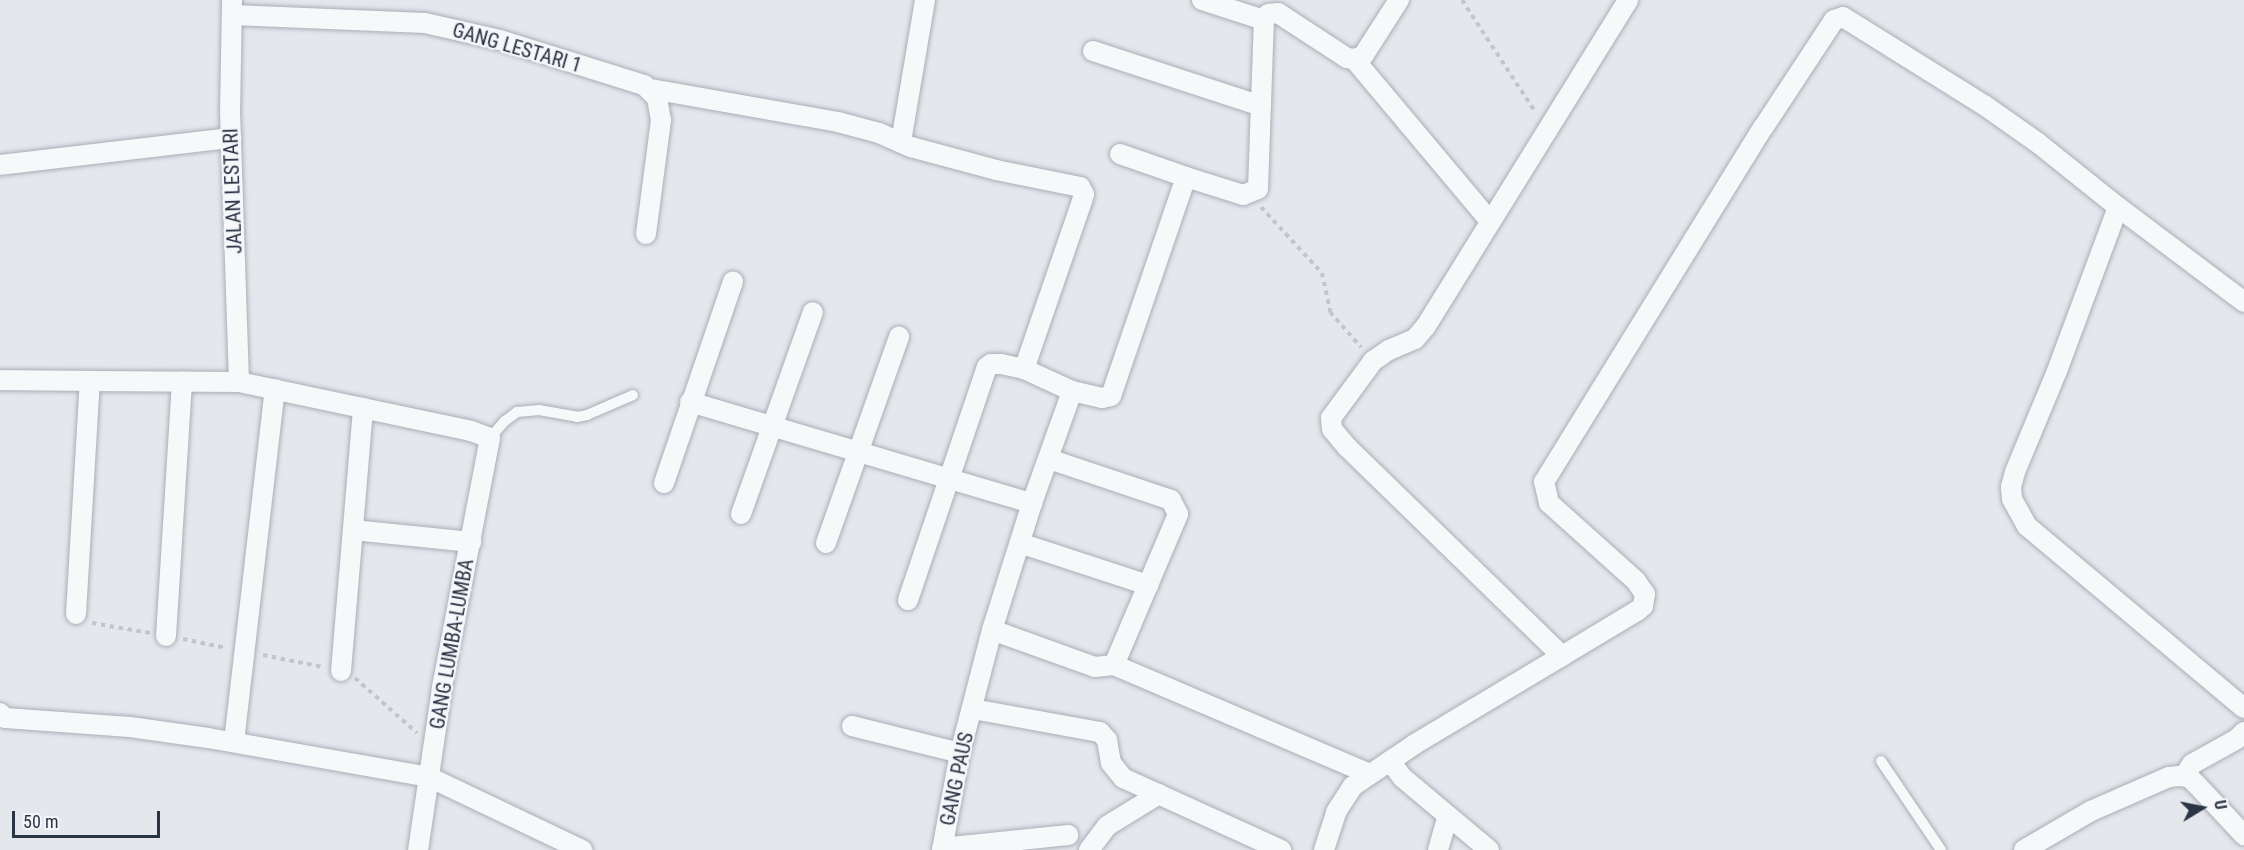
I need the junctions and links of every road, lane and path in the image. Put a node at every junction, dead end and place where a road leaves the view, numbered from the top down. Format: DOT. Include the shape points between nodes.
graph roads {
  1 [pos="925,0"];
  2 [pos="1202,0"];
  3 [pos="1399,0"];
  4 [pos="1462,0"];
  5 [pos="1628,0"];
  6 [pos="232,8"];
  7 [pos="1264,20"];
  8 [pos="1093,51"];
  9 [pos="1354,59"];
  10 [pos="651,89"];
  11 [pos="1261,106"];
  12 [pos="1546,129"];
  13 [pos="231,138"];
  14 [pos="901,142"];
  15 [pos="1120,154"];
  16 [pos="0,165"];
  17 [pos="1186,177"];
  18 [pos="1249,195"];
  19 [pos="2118,207"];
  20 [pos="1490,221"];
  21 [pos="646,234"];
  22 [pos="734,281"];
  23 [pos="2244,302"];
  24 [pos="813,312"];
  25 [pos="899,337"];
  26 [pos="1373,361"];
  27 [pos="1024,369"];
  28 [pos="0,380"];
  29 [pos="90,381"];
  30 [pos="182,382"];
  31 [pos="239,382"];
  32 [pos="275,389"];
  33 [pos="1072,390"];
  34 [pos="633,395"];
  35 [pos="690,402"];
  36 [pos="363,408"];
  37 [pos="773,426"];
  38 [pos="490,438"];
  39 [pos="860,452"];
  40 [pos="1049,459"];
  41 [pos="948,478"];
  42 [pos="664,483"];
  43 [pos="1032,503"];
  44 [pos="741,514"];
  45 [pos="353,530"];
  46 [pos="471,542"];
  47 [pos="826,543"];
  48 [pos="1020,543"];
  49 [pos="1148,585"];
  50 [pos="908,600"];
  51 [pos="76,615"];
  52 [pos="992,630"];
  53 [pos="166,636"];
  54 [pos="246,652"];
  55 [pos="1562,656"];
  56 [pos="1114,665"];
  57 [pos="341,670"];
  58 [pos="2244,708"];
  59 [pos="973,709"];
  60 [pos="0,713"];
  61 [pos="852,726"];
  62 [pos="2244,732"];
  63 [pos="234,742"];
  64 [pos="960,753"];
  65 [pos="1390,761"];
  66 [pos="1881,761"];
  67 [pos="1370,774"];
  68 [pos="2184,776"];
  69 [pos="429,777"];
  70 [pos="1159,794"];
  71 [pos="1448,816"];
  72 [pos="1068,835"];
  73 [pos="2244,835"];
  74 [pos="942,849"];
  75 [pos="417,850"];
  76 [pos="582,850"];
  77 [pos="1089,850"];
  78 [pos="1281,850"];
  79 [pos="1324,850"];
  80 [pos="1438,850"];
  81 [pos="1489,850"];
  82 [pos="1941,850"];
  83 [pos="2024,850"];
  1 -- 14 [label="street"];
  2 -- 7 [label="street"];
  3 -- 9 [label="street" via="1363,56"];
  4 -- 12 [label="path"];
  5 -- 12 [label="street"];
  6 -- 10 [label="street, GANG LESTARI 1" via="425,23 500,40"];
  6 -- 13 [label="street, JALAN LESTARI"];
  7 -- 9 [label="street" via="1268,14 1278,13"];
  7 -- 11 [label="street"];
  8 -- 11 [label="street"];
  9 -- 20 [label="street"];
  10 -- 14 [label="street, GANG LESTARI 1" via="838,122"];
  10 -- 21 [label="street" via="661,120"];
  11 -- 18 [label="street" via="1258,189"];
  12 -- 20 [label="street"];
  13 -- 16 [label="street"];
  13 -- 31 [label="street, JALAN LESTARI"];
  14 -- 27 [label="street, GANG LESTARI 1" via="1083,190"];
  15 -- 17 [label="street"];
  17 -- 18 [label="street"];
  17 -- 33 [label="street" via="1114,393 1102,398"];
  18 -- 26 [label="path" via="1322,273 1330,312"];
  19 -- 23 [label="street"];
  19 -- 55 [label="street" via="1984,105 1848,18 1834,20 1544,482 1549,503 1646,594 1637,611"];
  19 -- 58 [label="street" via="2015,472 2012,499 2027,526"];
  20 -- 26 [label="street" via="1415,339"];
  22 -- 35 [label="street"];
  24 -- 37 [label="street"];
  25 -- 39 [label="street"];
  26 -- 55 [label="street" via="1331,418 1332,429"];
  27 -- 33 [label="street"];
  27 -- 41 [label="street" via="996,363 987,368"];
  28 -- 29 [label="street"];
  29 -- 30 [label="street"];
  29 -- 51 [label="street"];
  30 -- 31 [label="street"];
  30 -- 53 [label="street"];
  31 -- 32 [label="street"];
  32 -- 36 [label="street"];
  32 -- 54 [label="street"];
  33 -- 40 [label="street, GANG PAUS"];
  34 -- 38 [label="lane" via="587,416 539,410 517,412"];
  35 -- 37 [label="street"];
  35 -- 42 [label="street"];
  36 -- 38 [label="street"];
  36 -- 45 [label="street"];
  37 -- 39 [label="street"];
  37 -- 44 [label="street"];
  38 -- 46 [label="street, GANG LUMBA-LUMBA"];
  39 -- 41 [label="street"];
  39 -- 47 [label="street"];
  40 -- 43 [label="street, GANG PAUS"];
  40 -- 49 [label="street" via="1175,503 1178,514"];
  41 -- 43 [label="street"];
  41 -- 50 [label="street"];
  43 -- 48 [label="street, GANG PAUS"];
  45 -- 46 [label="street"];
  45 -- 57 [label="street"];
  46 -- 69 [label="street, GANG LUMBA-LUMBA"];
  48 -- 49 [label="street"];
  48 -- 52 [label="street, GANG PAUS"];
  49 -- 56 [label="street"];
  51 -- 53 [label="path" via="88,622"];
  52 -- 56 [label="street" via="1095,667"];
  52 -- 59 [label="street, GANG PAUS"];
  53 -- 54 [label="path"];
  54 -- 63 [label="street"];
  55 -- 65 [label="street"];
  56 -- 67 [label="street"];
  59 -- 64 [label="street, GANG PAUS"];
  59 -- 70 [label="street" via="1100,732 1122,778"];
  60 -- 63 [label="street" via="5,718 130,727"];
  61 -- 64 [label="street"];
  62 -- 68 [label="street" via="2192,764"];
  63 -- 69 [label="street"];
  64 -- 74 [label="street, GANG PAUS"];
  65 -- 67 [label="street"];
  65 -- 71 [label="street" via="1403,778"];
  66 -- 82 [label="lane"];
  67 -- 79 [label="street" via="1342,799"];
  68 -- 73 [label="street"];
  68 -- 83 [label="street" via="2169,777 2091,811"];
  69 -- 75 [label="street, GANG LUMBA-LUMBA"];
  69 -- 76 [label="street"];
  70 -- 77 [label="street" via="1107,826"];
  70 -- 78 [label="street"];
  71 -- 80 [label="street"];
  71 -- 81 [label="street"];
  72 -- 74 [label="street"];
}
